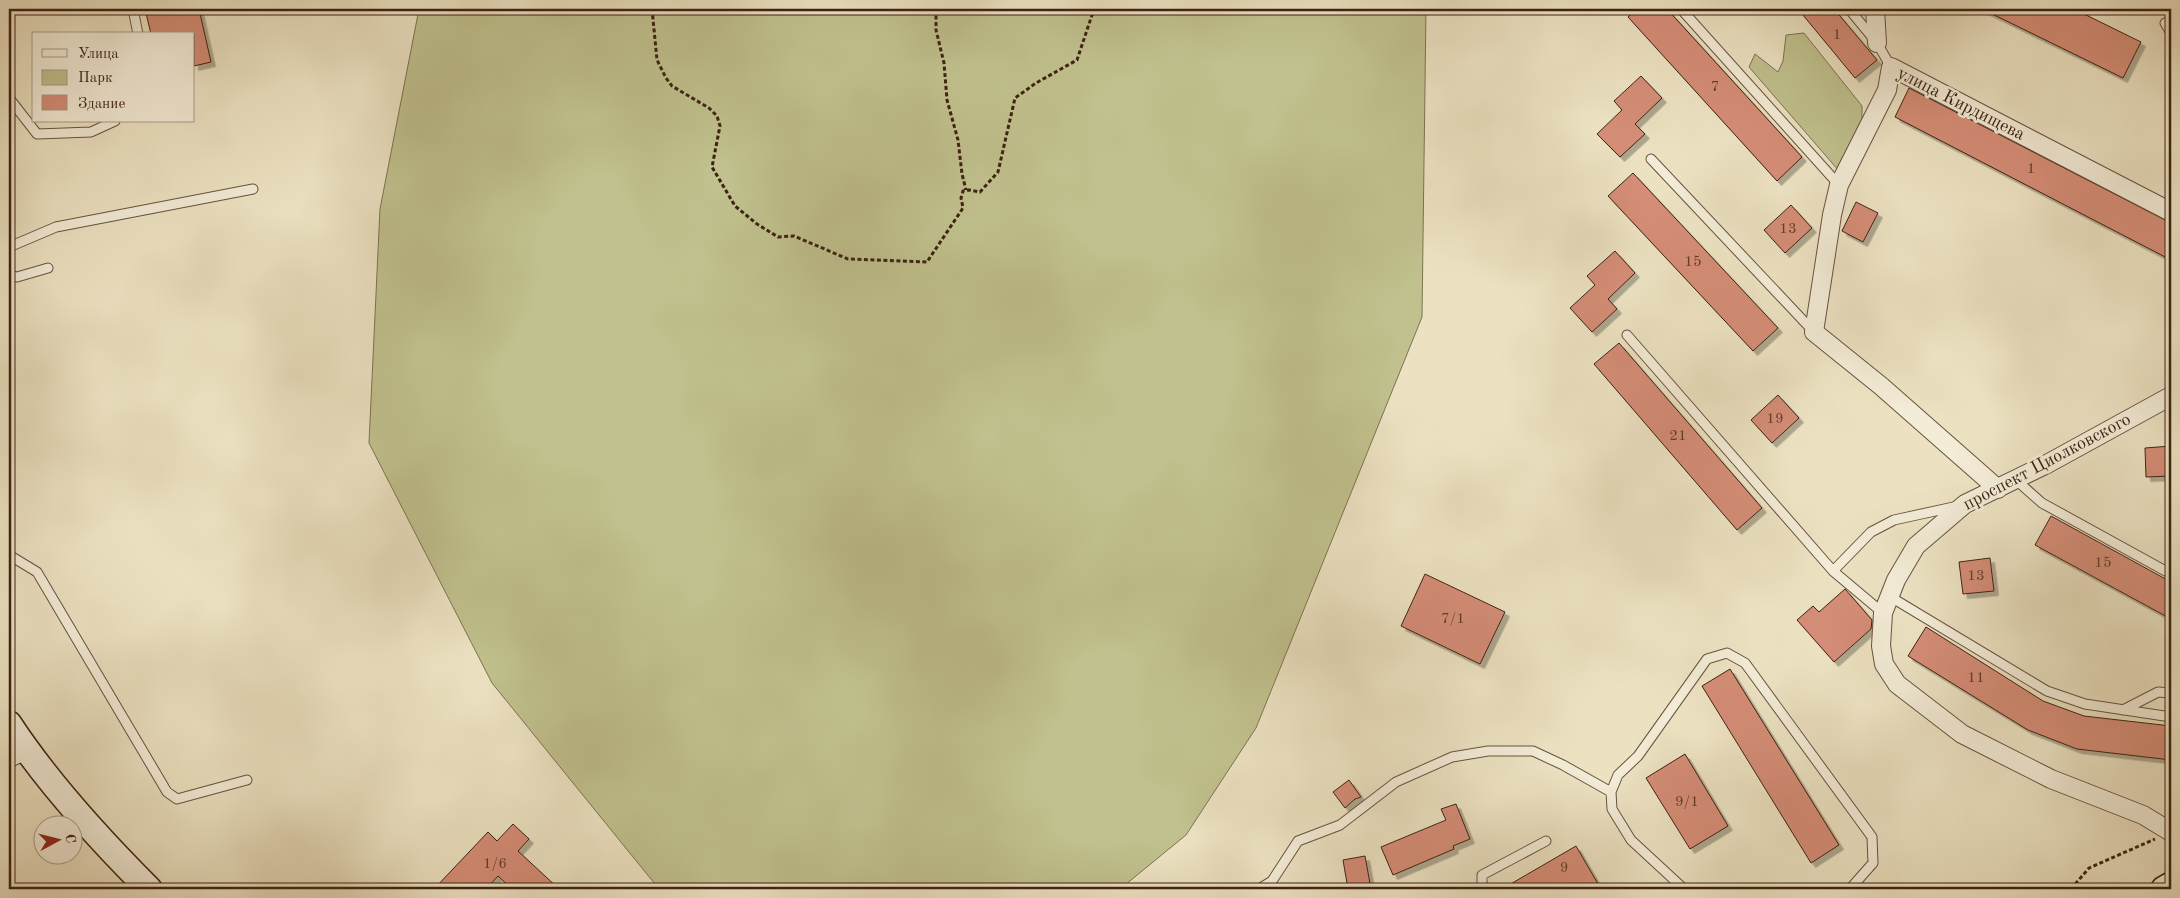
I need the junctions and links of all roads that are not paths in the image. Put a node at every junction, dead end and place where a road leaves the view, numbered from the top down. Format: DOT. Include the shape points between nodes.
graph roads {
  1 [pos="132,9"];
  2 [pos="1681,9"];
  3 [pos="1848,9"];
  4 [pos="1875,9"];
  5 [pos="2165,23"];
  6 [pos="138,32"];
  7 [pos="2171,33"];
  8 [pos="1877,43"];
  9 [pos="1891,67"];
  10 [pos="9,98"];
  11 [pos="114,122"];
  12 [pos="1651,159"];
  13 [pos="1839,185"];
  14 [pos="253,189"];
  15 [pos="2171,212"];
  16 [pos="9,247"];
  17 [pos="48,268"];
  18 [pos="9,275"];
  19 [pos="1814,332"];
  20 [pos="1627,335"];
  21 [pos="2171,396"];
  22 [pos="2016,480"];
  23 [pos="1998,489"];
  24 [pos="1966,504"];
  25 [pos="9,555"];
  26 [pos="1833,571"];
  27 [pos="2171,574"];
  28 [pos="1889,596"];
  29 [pos="1883,613"];
  30 [pos="2171,693"];
  31 [pos="2123,710"];
  32 [pos="2171,717"];
  33 [pos="9,724"];
  34 [pos="19,759"];
  35 [pos="247,780"];
  36 [pos="1610,792"];
  37 [pos="2171,832"];
  38 [pos="1546,841"];
  39 [pos="2171,886"];
  40 [pos="149,889"];
  41 [pos="1259,889"];
  42 [pos="1482,889"];
  43 [pos="1684,889"];
  44 [pos="1850,889"];
  45 [pos="2164,889"];
  1 -- 6 [label="lane"];
  2 -- 13 [label="lane"];
  3 -- 8 [label="lane"];
  4 -- 8 [label="street"];
  5 -- 7 [label="lane"];
  8 -- 9 [label="lane"];
  9 -- 13 [label="street, улица Кирдищева" via="1887,90"];
  9 -- 15 [label="street, улица Кирдищева"];
  10 -- 11 [label="lane" via="37,134 91,132"];
  12 -- 19 [label="lane"];
  13 -- 19 [label="street, улица Кирдищева"];
  14 -- 16 [label="lane" via="56,227"];
  17 -- 18 [label="lane"];
  19 -- 23 [label="street"];
  20 -- 26 [label="lane"];
  21 -- 22 [label="street, проспект Циолковского"];
  22 -- 23 [label="street, проспект Циолковского"];
  22 -- 27 [label="lane" via="2042,503"];
  23 -- 24 [label="street, проспект Циолковского"];
  24 -- 26 [label="lane" via="1894,520 1871,532"];
  24 -- 28 [label="street, проспект Циолковского" via="1916,546"];
  25 -- 35 [label="lane" via="37,572 167,792 178,799"];
  26 -- 29 [label="lane"];
  28 -- 29 [label="street, проспект Циолковского"];
  28 -- 31 [label="lane" via="2047,691 2085,704"];
  29 -- 37 [label="street, проспект Циолковского" via="1881,646 1884,664 1897,684 1962,734 2051,779 2143,815"];
  30 -- 31 [label="lane" via="2158,692"];
  31 -- 32 [label="lane"];
  33 -- 34 [label="main road"];
  34 -- 40 [label="main road"];
  36 -- 41 [label="lane" via="1533,751 1488,751 1452,757 1396,782 1340,825 1298,841 1272,881"];
  36 -- 43 [label="lane" via="1612,809 1631,840"];
  36 -- 44 [label="lane" via="1618,775 1638,756 1707,659 1727,653 1745,663 1872,837 1873,864"];
  38 -- 42 [label="lane" via="1482,874"];
  39 -- 45 [label="main road"];
}
